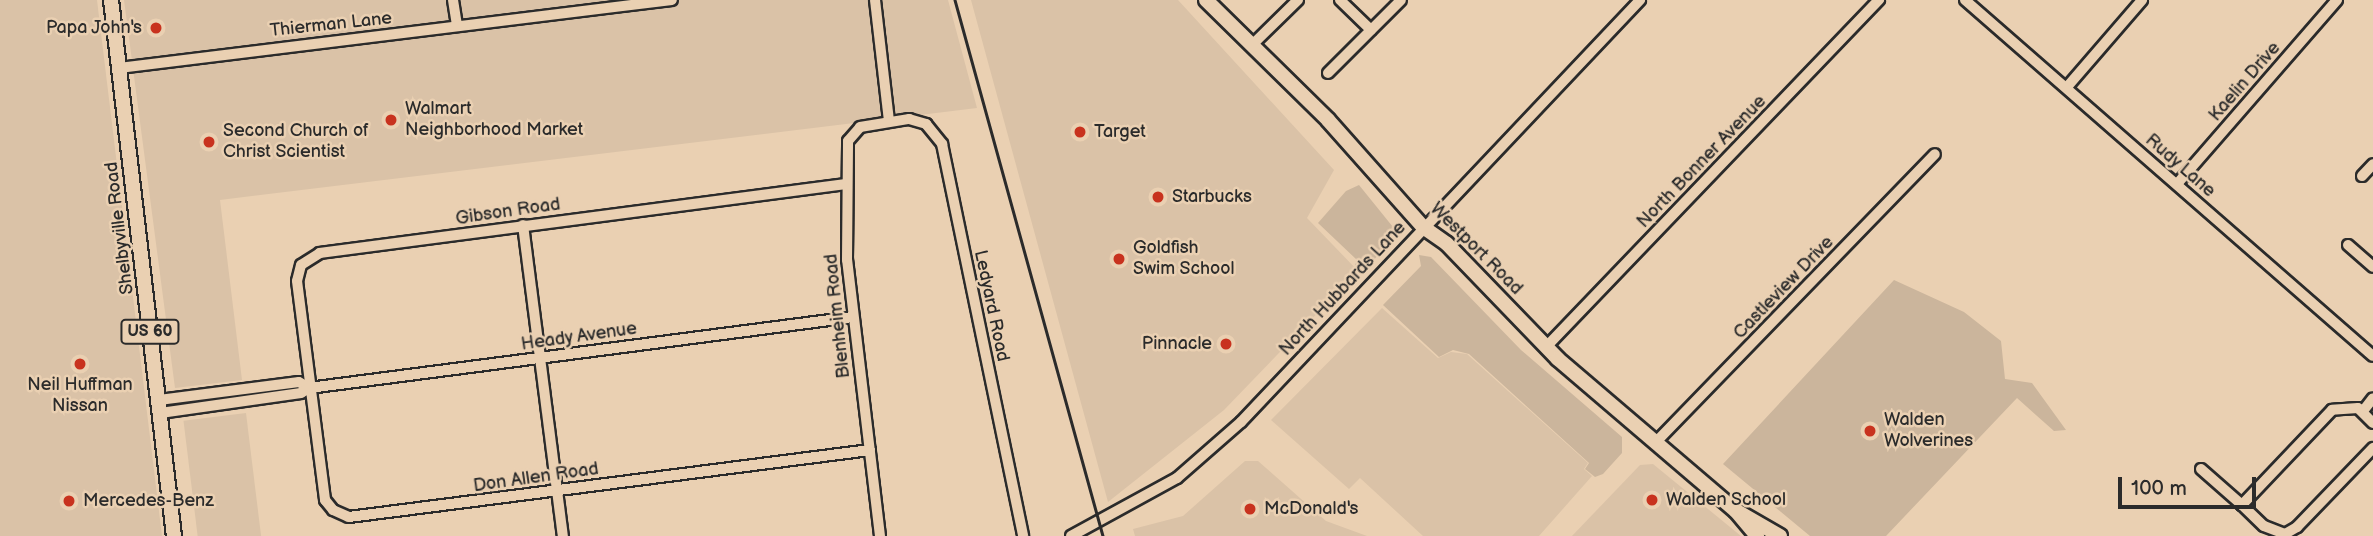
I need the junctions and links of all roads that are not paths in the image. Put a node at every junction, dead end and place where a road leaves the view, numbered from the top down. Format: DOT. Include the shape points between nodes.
graph roads {
  1 [pos="111,0"];
  2 [pos="453,0"];
  3 [pos="672,0"];
  4 [pos="874,0"];
  5 [pos="1206,0"];
  6 [pos="1298,0"];
  7 [pos="1340,0"];
  8 [pos="1401,0"];
  9 [pos="1640,0"];
  10 [pos="1879,0"];
  11 [pos="1965,0"];
  12 [pos="2142,0"];
  13 [pos="2337,0"];
  14 [pos="457,26"];
  15 [pos="1371,30"];
  16 [pos="1253,44"];
  17 [pos="119,68"];
  18 [pos="1328,73"];
  19 [pos="2067,87"];
  20 [pos="889,121"];
  21 [pos="1935,154"];
  22 [pos="2373,164"];
  23 [pos="2362,176"];
  24 [pos="846,184"];
  25 [pos="2177,184"];
  26 [pos="523,226"];
  27 [pos="1423,227"];
  28 [pos="2348,245"];
  29 [pos="2373,267"];
  30 [pos="853,317"];
  31 [pos="1547,346"];
  32 [pos="2373,356"];
  33 [pos="539,358"];
  34 [pos="309,388"];
  35 [pos="2373,398"];
  36 [pos="160,407"];
  37 [pos="2362,411"];
  38 [pos="2373,424"];
  39 [pos="1655,443"];
  40 [pos="870,450"];
  41 [pos="2372,455"];
  42 [pos="2202,469"];
  43 [pos="557,491"];
  44 [pos="2242,505"];
  45 [pos="1735,510"];
  46 [pos="174,536"];
  47 [pos="563,536"];
  48 [pos="880,536"];
  49 [pos="1023,536"];
  50 [pos="1071,536"];
  51 [pos="1757,536"];
  52 [pos="1780,536"];
  1 -- 17 [label="main road, Shelbyville Road / US 60"];
  2 -- 14 [label="street"];
  3 -- 14 [label="street, Thierman Lane"];
  4 -- 20 [label="street"];
  5 -- 16 [label="main road, Westport Road"];
  6 -- 16 [label="street"];
  7 -- 15 [label="street"];
  8 -- 15 [label="street"];
  9 -- 27 [label="street, North Hubbards Lane"];
  10 -- 31 [label="street, North Bonner Avenue"];
  11 -- 19 [label="street, Rudy Lane"];
  12 -- 19 [label="street"];
  13 -- 25 [label="street, Kaelin Drive"];
  14 -- 17 [label="street, Thierman Lane"];
  15 -- 18 [label="street"];
  16 -- 27 [label="main road, Westport Road" via="1375,169"];
  17 -- 36 [label="main road, Shelbyville Road / US 60"];
  19 -- 25 [label="street, Rudy Lane"];
  20 -- 24 [label="street, Blenheim Road" via="851,133"];
  20 -- 49 [label="street, Ledyard Road" via="909,119 926,124 942,144"];
  21 -- 39 [label="street, Castleview Drive"];
  22 -- 23 [label="street"];
  24 -- 26 [label="street, Gibson Road"];
  24 -- 30 [label="street, Blenheim Road" via="845,235"];
  25 -- 32 [label="street, Rudy Lane"];
  26 -- 33 [label="street"];
  26 -- 34 [label="street, Gibson Road" via="320,253 305,260 297,281"];
  27 -- 31 [label="main road, Westport Road" via="1447,243"];
  27 -- 50 [label="street, North Hubbards Lane" via="1202,457 1167,484"];
  28 -- 29 [label="street"];
  30 -- 33 [label="street, Heady Avenue"];
  30 -- 40 [label="street, Blenheim Road"];
  31 -- 39 [label="main road, Westport Road"];
  33 -- 34 [label="street, Heady Avenue"];
  33 -- 43 [label="street"];
  34 -- 36 [label="street, Heady Avenue" via="299,382"];
  34 -- 43 [label="street, Don Allen Road" via="325,500 344,516"];
  35 -- 37 [label="street"];
  36 -- 46 [label="main road, Shelbyville Road / US 60"];
  37 -- 38 [label="street"];
  37 -- 44 [label="street" via="2343,406 2332,410"];
  39 -- 45 [label="main road, Westport Road"];
  40 -- 43 [label="street, Don Allen Road"];
  40 -- 48 [label="street, Blenheim Road"];
  41 -- 44 [label="street" via="2285,534 2263,526"];
  42 -- 44 [label="street"];
  43 -- 47 [label="street"];
  45 -- 51 [label="main road, Westport Road"];
  45 -- 52 [label="main road, Westport Road"];
}
